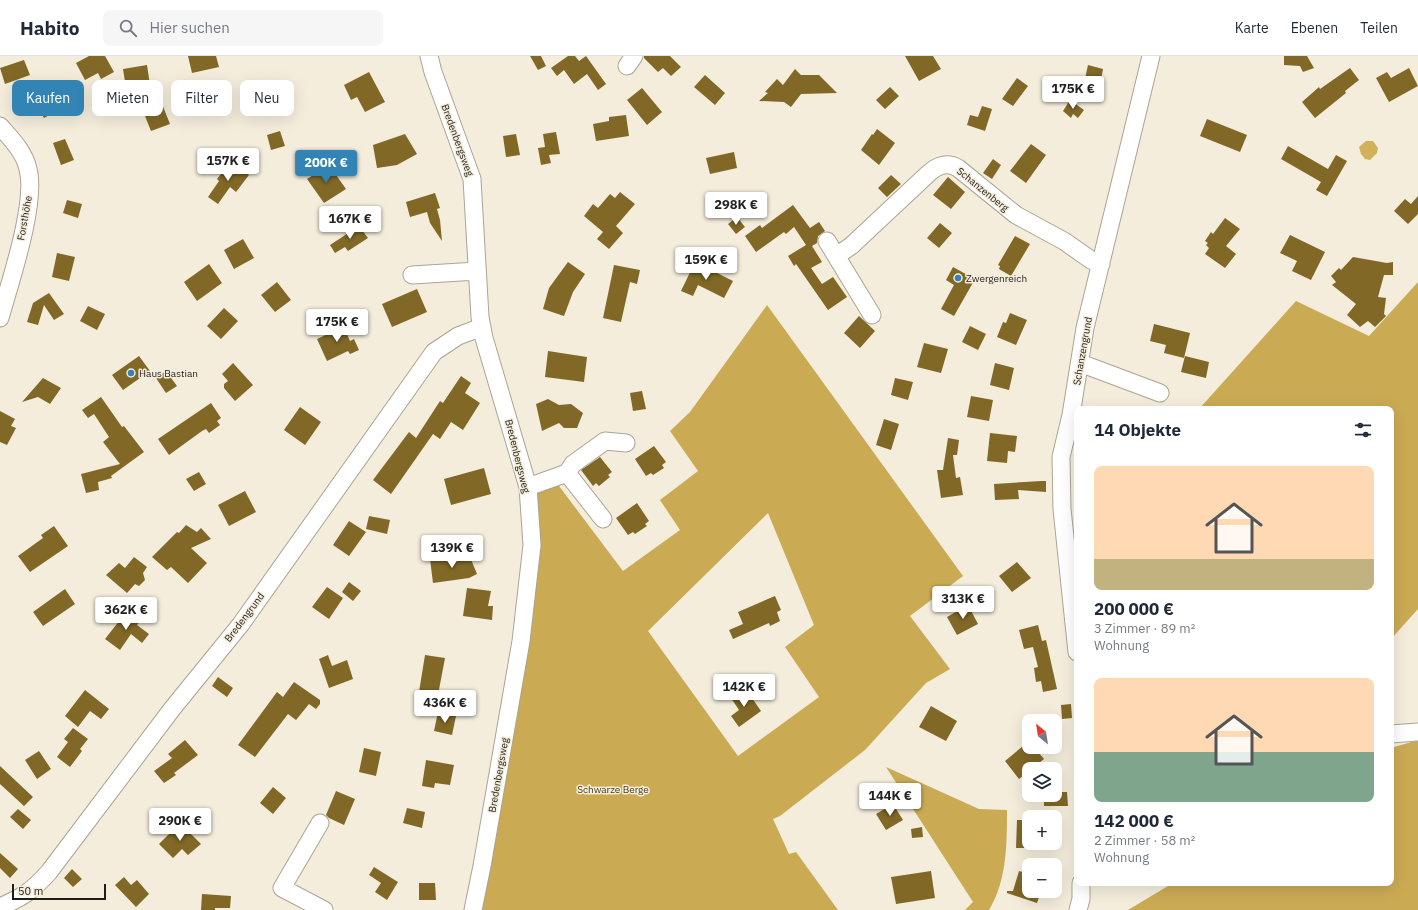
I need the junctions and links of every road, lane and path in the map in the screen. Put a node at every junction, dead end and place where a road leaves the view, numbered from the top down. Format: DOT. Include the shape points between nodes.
graph roads {
  1 [pos="429,56"];
  2 [pos="1151,56"];
  3 [pos="0,126"];
  4 [pos="827,241"];
  5 [pos="836,256"];
  6 [pos="1101,264"];
  7 [pos="477,271"];
  8 [pos="412,275"];
  9 [pos="872,315"];
  10 [pos="0,318"];
  11 [pos="482,327"];
  12 [pos="1080,363"];
  13 [pos="1160,393"];
  14 [pos="626,443"];
  15 [pos="567,473"];
  16 [pos="528,487"];
  17 [pos="603,519"];
  18 [pos="1074,623"];
  19 [pos="1418,732"];
  20 [pos="1394,734"];
  21 [pos="320,823"];
  22 [pos="1081,886"];
  23 [pos="1,907"];
  24 [pos="324,910"];
  25 [pos="473,910"];
  26 [pos="1078,910"];
  1 -- 7 [label="street, Bredenbergsweg" via="472,178"];
  2 -- 6 [label="street, Schanzengrund"];
  3 -- 10 [label="street, Forsthöhe" via="20,149 28,169 30,186 27,213"];
  4 -- 5 [label="street"];
  5 -- 6 [label="street, Schanzenberg" via="851,246 929,173 937,167 949,164 958,168 1016,215"];
  5 -- 9 [label="street"];
  6 -- 12 [label="street, Schanzengrund" via="1085,328"];
  7 -- 8 [label="street"];
  7 -- 11 [label="street, Bredenbergsweg"];
  11 -- 16 [label="street, Bredenbergsweg"];
  11 -- 23 [label="street, Bredengrund" via="458,336 434,352 240,624 172,709 49,872 29,892"];
  12 -- 13 [label="street"];
  12 -- 18 [label="street, Schanzengrund" via="1061,457 1062,508"];
  14 -- 15 [label="street" via="605,441 573,464"];
  15 -- 16 [label="street"];
  15 -- 17 [label="street"];
  16 -- 25 [label="street, Bredenbergsweg" via="532,545 520,641"];
  19 -- 20 [label="street"];
  21 -- 24 [label="street" via="282,888"];
  22 -- 26 [label="street"];
}
